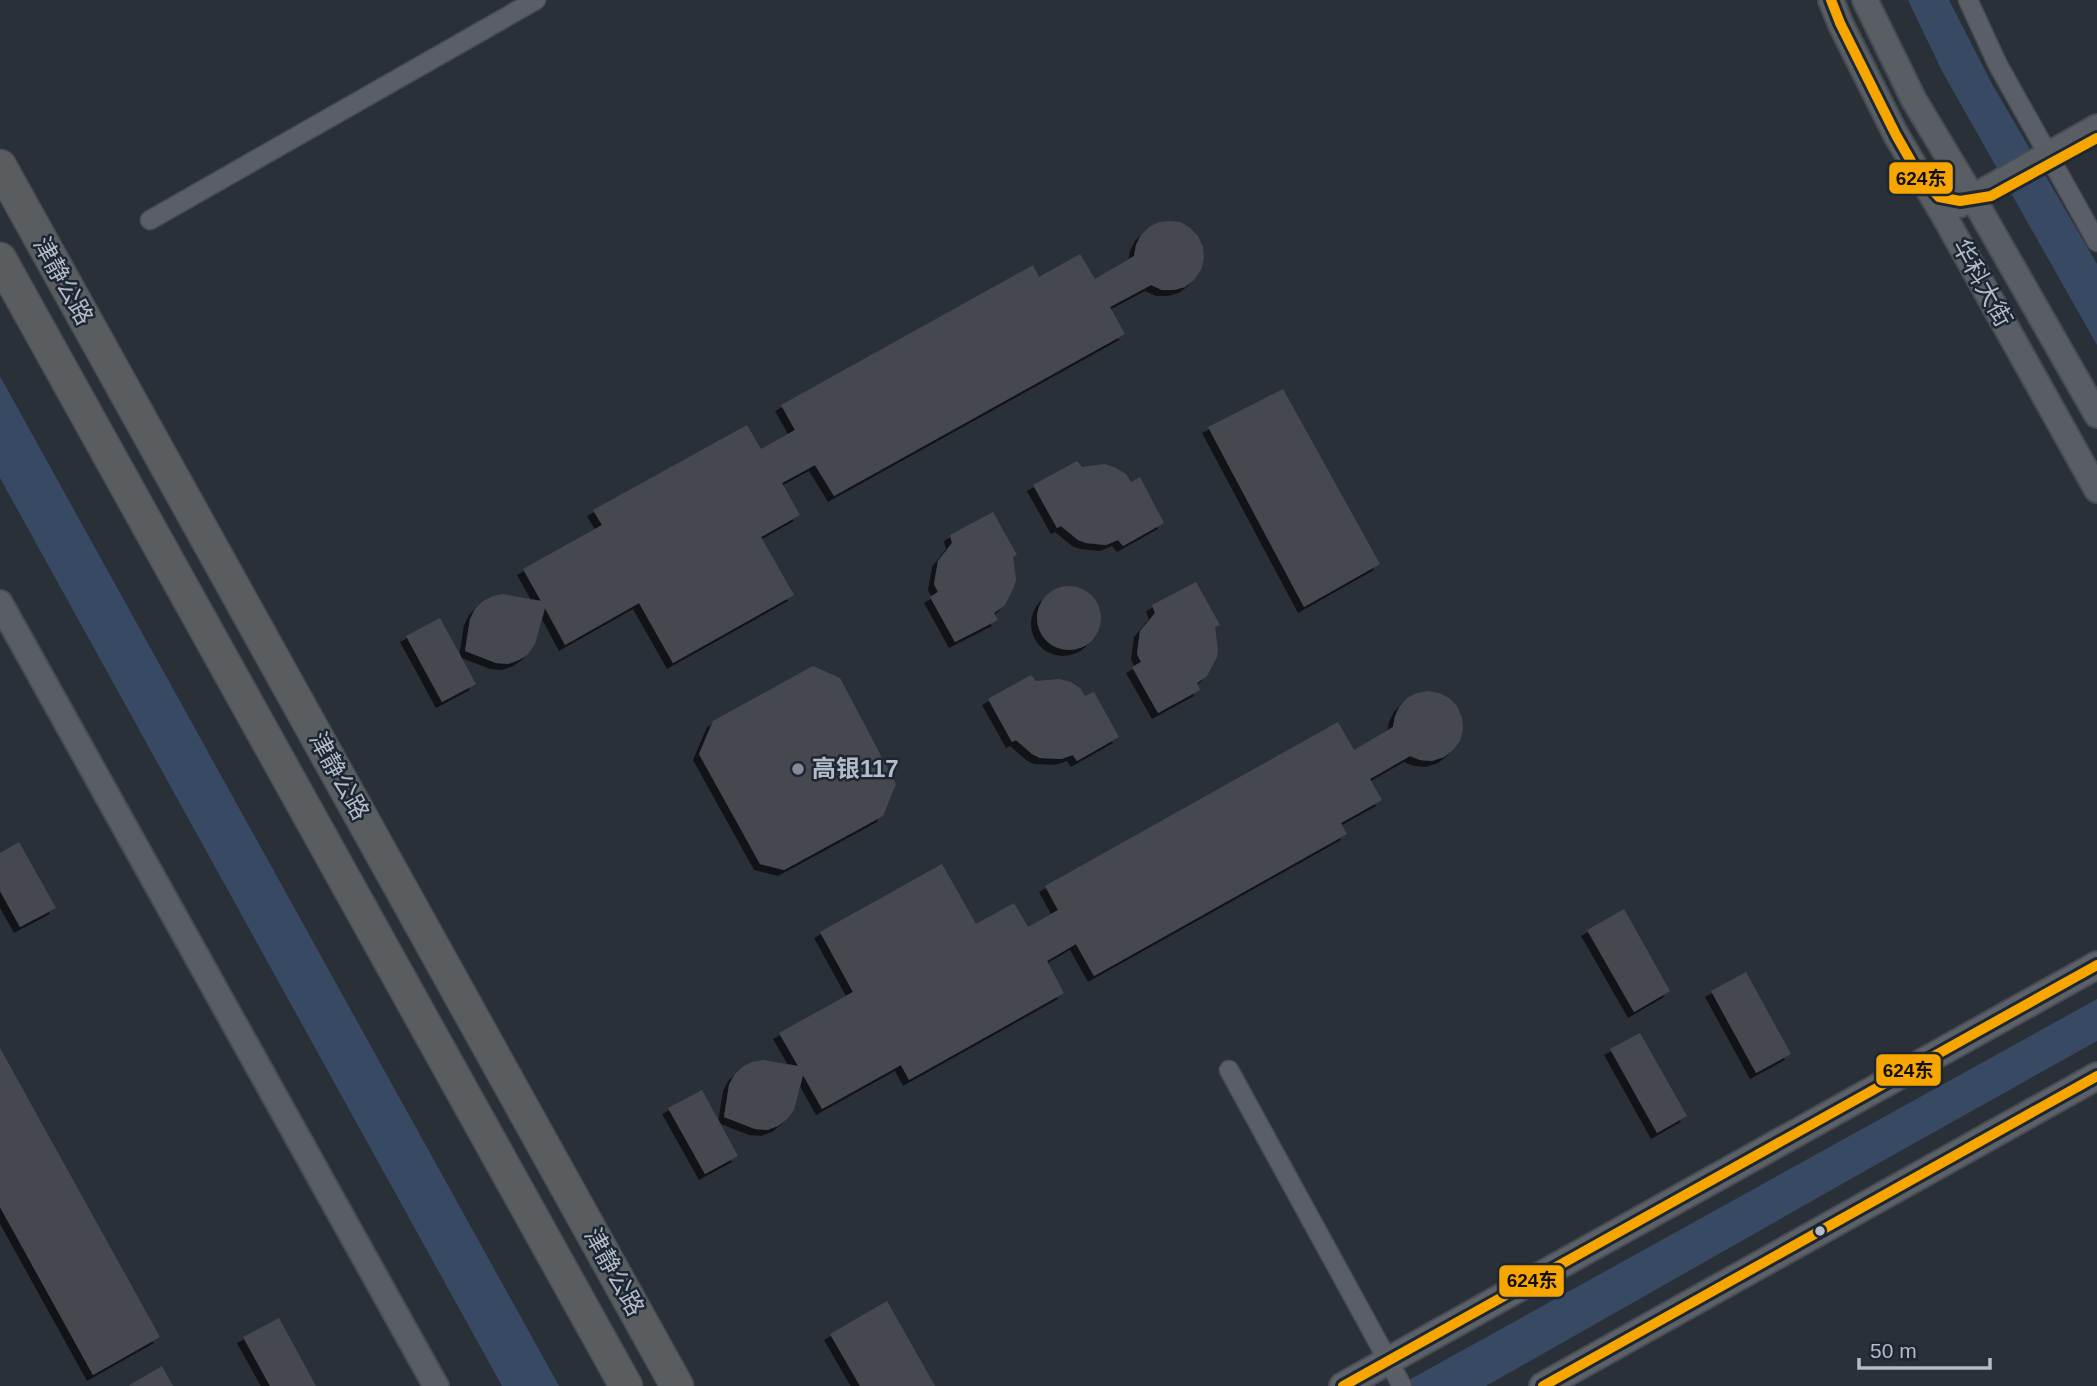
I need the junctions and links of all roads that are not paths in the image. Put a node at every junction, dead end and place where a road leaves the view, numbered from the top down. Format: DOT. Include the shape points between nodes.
graph roads {
  1 [pos="536,0"];
  2 [pos="1831,0"];
  3 [pos="1865,0"];
  4 [pos="1968,0"];
  5 [pos="2097,127"];
  6 [pos="2097,138"];
  7 [pos="2048,160"];
  8 [pos="0,166"];
  9 [pos="1954,169"];
  10 [pos="1920,177"];
  11 [pos="1998,189"];
  12 [pos="1973,201"];
  13 [pos="1945,218"];
  14 [pos="150,220"];
  15 [pos="2097,242"];
  16 [pos="0,258"];
  17 [pos="2097,415"];
  18 [pos="2097,491"];
  19 [pos="0,603"];
  20 [pos="2097,965"];
  21 [pos="1229,1070"];
  22 [pos="2097,1076"];
  23 [pos="1395,1374"];
  24 [pos="436,1386"];
  25 [pos="626,1386"];
  26 [pos="677,1386"];
  27 [pos="1343,1386"];
  28 [pos="1543,1386"];
  1 -- 14 [label="street"];
  2 -- 10 [label="main road, 华科大街"];
  3 -- 9 [label="main road, 华科大街"];
  4 -- 7 [label="street"];
  5 -- 7 [label="main road"];
  6 -- 7 [label="main road"];
  7 -- 11 [label="main road"];
  7 -- 15 [label="street"];
  8 -- 26 [label="highway, 津静公路"];
  9 -- 11 [label="main road" via="1976,185"];
  9 -- 12 [label="main road, 华科大街"];
  10 -- 12 [label="main road" via="1939,197"];
  10 -- 13 [label="main road, 华科大街"];
  11 -- 12 [label="main road"];
  12 -- 13 [label="main road"];
  12 -- 17 [label="main road, 华科大街"];
  13 -- 18 [label="main road, 华科大街"];
  16 -- 25 [label="highway, 津静公路"];
  19 -- 24 [label="main road"];
  20 -- 23 [label="main road"];
  21 -- 23 [label="street"];
  22 -- 28 [label="main road"];
  23 -- 27 [label="main road"];
}
